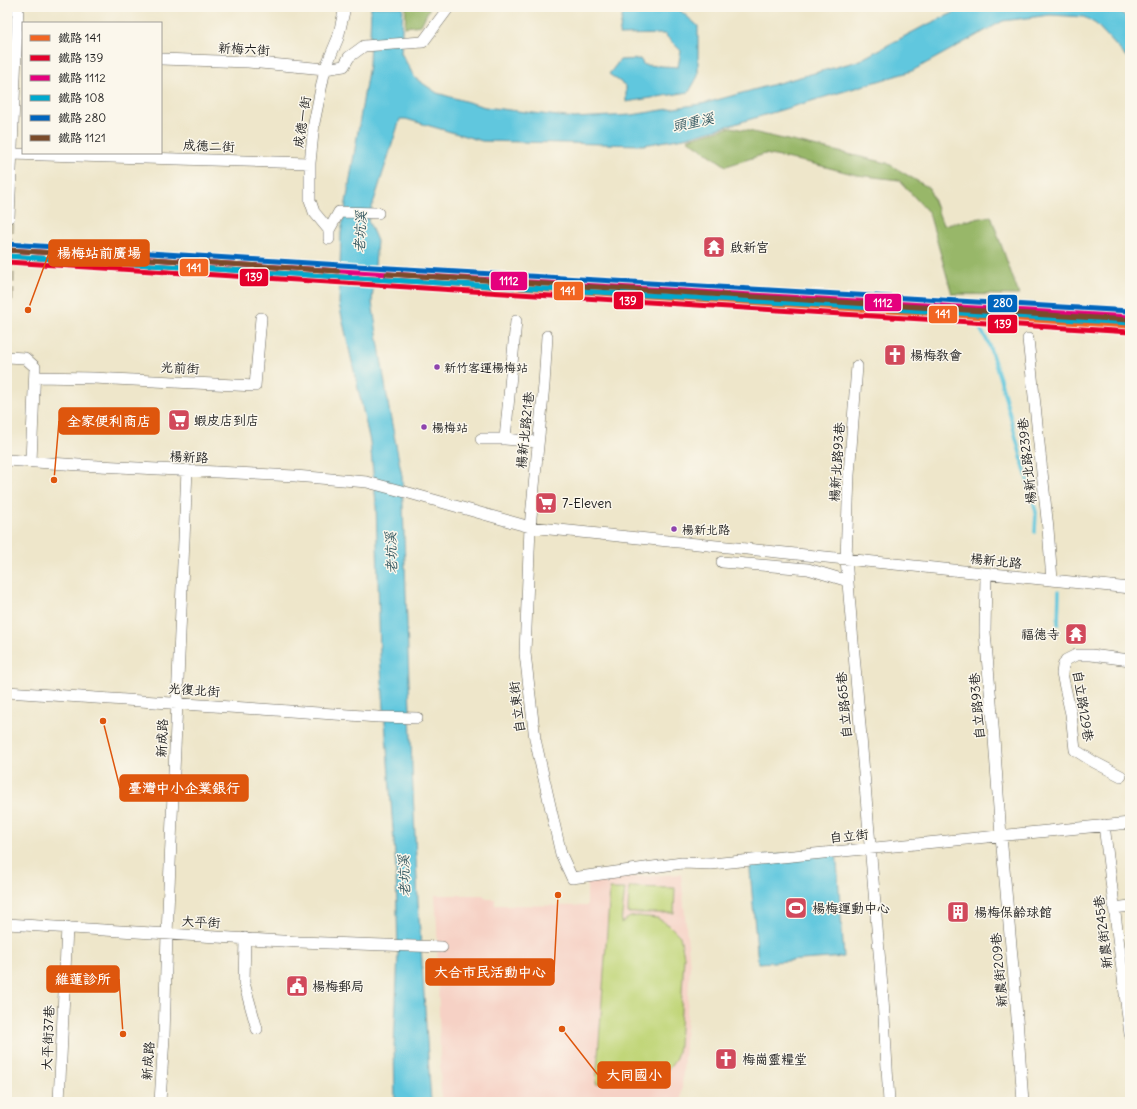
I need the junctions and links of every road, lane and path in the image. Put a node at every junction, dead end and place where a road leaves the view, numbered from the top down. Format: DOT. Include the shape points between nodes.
graph roads {
  1 [pos="18,7"];
  2 [pos="346,7"];
  3 [pos="448,7"];
  4 [pos="15,55"];
  5 [pos="162,59"];
  6 [pos="325,69"];
  7 [pos="11,154"];
  8 [pos="310,163"];
  9 [pos="378,213"];
  10 [pos="9,217"];
  11 [pos="261,318"];
  12 [pos="516,321"];
  13 [pos="547,336"];
  14 [pos="1028,339"];
  15 [pos="7,357"];
  16 [pos="857,366"];
  17 [pos="35,377"];
  18 [pos="481,439"];
  19 [pos="505,439"];
  20 [pos="538,442"];
  21 [pos="7,460"];
  22 [pos="31,461"];
  23 [pos="187,470"];
  24 [pos="409,493"];
  25 [pos="530,527"];
  26 [pos="846,560"];
  27 [pos="722,562"];
  28 [pos="986,574"];
  29 [pos="1052,580"];
  30 [pos="848,581"];
  31 [pos="1130,588"];
  32 [pos="1130,660"];
  33 [pos="7,692"];
  34 [pos="177,703"];
  35 [pos="414,718"];
  36 [pos="1121,776"];
  37 [pos="1130,823"];
  38 [pos="1104,826"];
  39 [pos="1001,836"];
  40 [pos="870,848"];
  41 [pos="572,878"];
  42 [pos="1130,906"];
  43 [pos="1114,908"];
  44 [pos="7,924"];
  45 [pos="67,927"];
  46 [pos="167,934"];
  47 [pos="245,938"];
  48 [pos="442,947"];
  49 [pos="1128,1004"];
  50 [pos="257,1029"];
  51 [pos="1130,1034"];
  52 [pos="59,1102"];
  53 [pos="160,1102"];
  54 [pos="889,1102"];
  55 [pos="1023,1102"];
  1 -- 4 [label="street"];
  2 -- 6 [label="street, 成德一街" via="338,38"];
  3 -- 6 [label="street, 新梅六街" via="423,42 364,46 349,57 344,66"];
  4 -- 7 [label="street"];
  5 -- 6 [label="street, 新梅六街" via="248,62"];
  6 -- 8 [label="street, 成德一街" via="314,123"];
  7 -- 8 [label="street, 成德二街"];
  7 -- 10 [label="street"];
  8 -- 9 [label="street, 成德一街" via="310,200 314,212 329,235 339,212"];
  11 -- 17 [label="street, 光前街" via="256,386"];
  12 -- 19 [label="street"];
  13 -- 20 [label="street, 楊新北路21巷"];
  14 -- 29 [label="street, 楊新北路239巷"];
  15 -- 17 [label="street" via="25,358 35,367"];
  16 -- 26 [label="street, 楊新北路93巷"];
  17 -- 22 [label="street"];
  18 -- 19 [label="street"];
  19 -- 20 [label="street"];
  20 -- 25 [label="street, 楊新北路21巷"];
  21 -- 22 [label="street, 楊新路"];
  22 -- 23 [label="street, 楊新路"];
  23 -- 24 [label="street, 楊新路" via="370,483"];
  23 -- 34 [label="street, 新成路"];
  24 -- 25 [label="street, 楊新北路"];
  25 -- 26 [label="street, 楊新北路"];
  25 -- 41 [label="street, 自立東街" via="525,653 535,739 561,854"];
  26 -- 28 [label="street, 楊新北路"];
  26 -- 30 [label="street, 自立路65巷"];
  27 -- 30 [label="street" via="808,569"];
  28 -- 29 [label="street, 楊新北路"];
  28 -- 39 [label="street, 自立路93巷" via="985,632"];
  29 -- 31 [label="street, 楊新北路"];
  30 -- 40 [label="street, 自立路65巷"];
  32 -- 36 [label="street, 自立路129巷" via="1076,655 1066,660 1062,674 1072,714 1075,750"];
  33 -- 34 [label="street, 光復北街"];
  34 -- 35 [label="street, 光復北街"];
  34 -- 46 [label="street, 新成路"];
  37 -- 38 [label="street, 自立街"];
  38 -- 39 [label="street, 自立街"];
  38 -- 43 [label="street, 新農街245巷"];
  39 -- 40 [label="street, 自立街"];
  39 -- 55 [label="street, 新農街209巷"];
  40 -- 41 [label="street, 自立街" via="711,864 682,863"];
  40 -- 54 [label="street, 自立路65巷"];
  42 -- 43 [label="street"];
  43 -- 49 [label="street, 新農街245巷"];
  44 -- 45 [label="street, 大平街"];
  45 -- 46 [label="street, 大平街"];
  45 -- 52 [label="street, 大平街37巷"];
  46 -- 47 [label="street, 大平街"];
  46 -- 53 [label="street, 新成路"];
  47 -- 48 [label="street, 大平街"];
  47 -- 50 [label="street" via="244,983"];
  49 -- 51 [label="street, 新農街245巷"];
}
